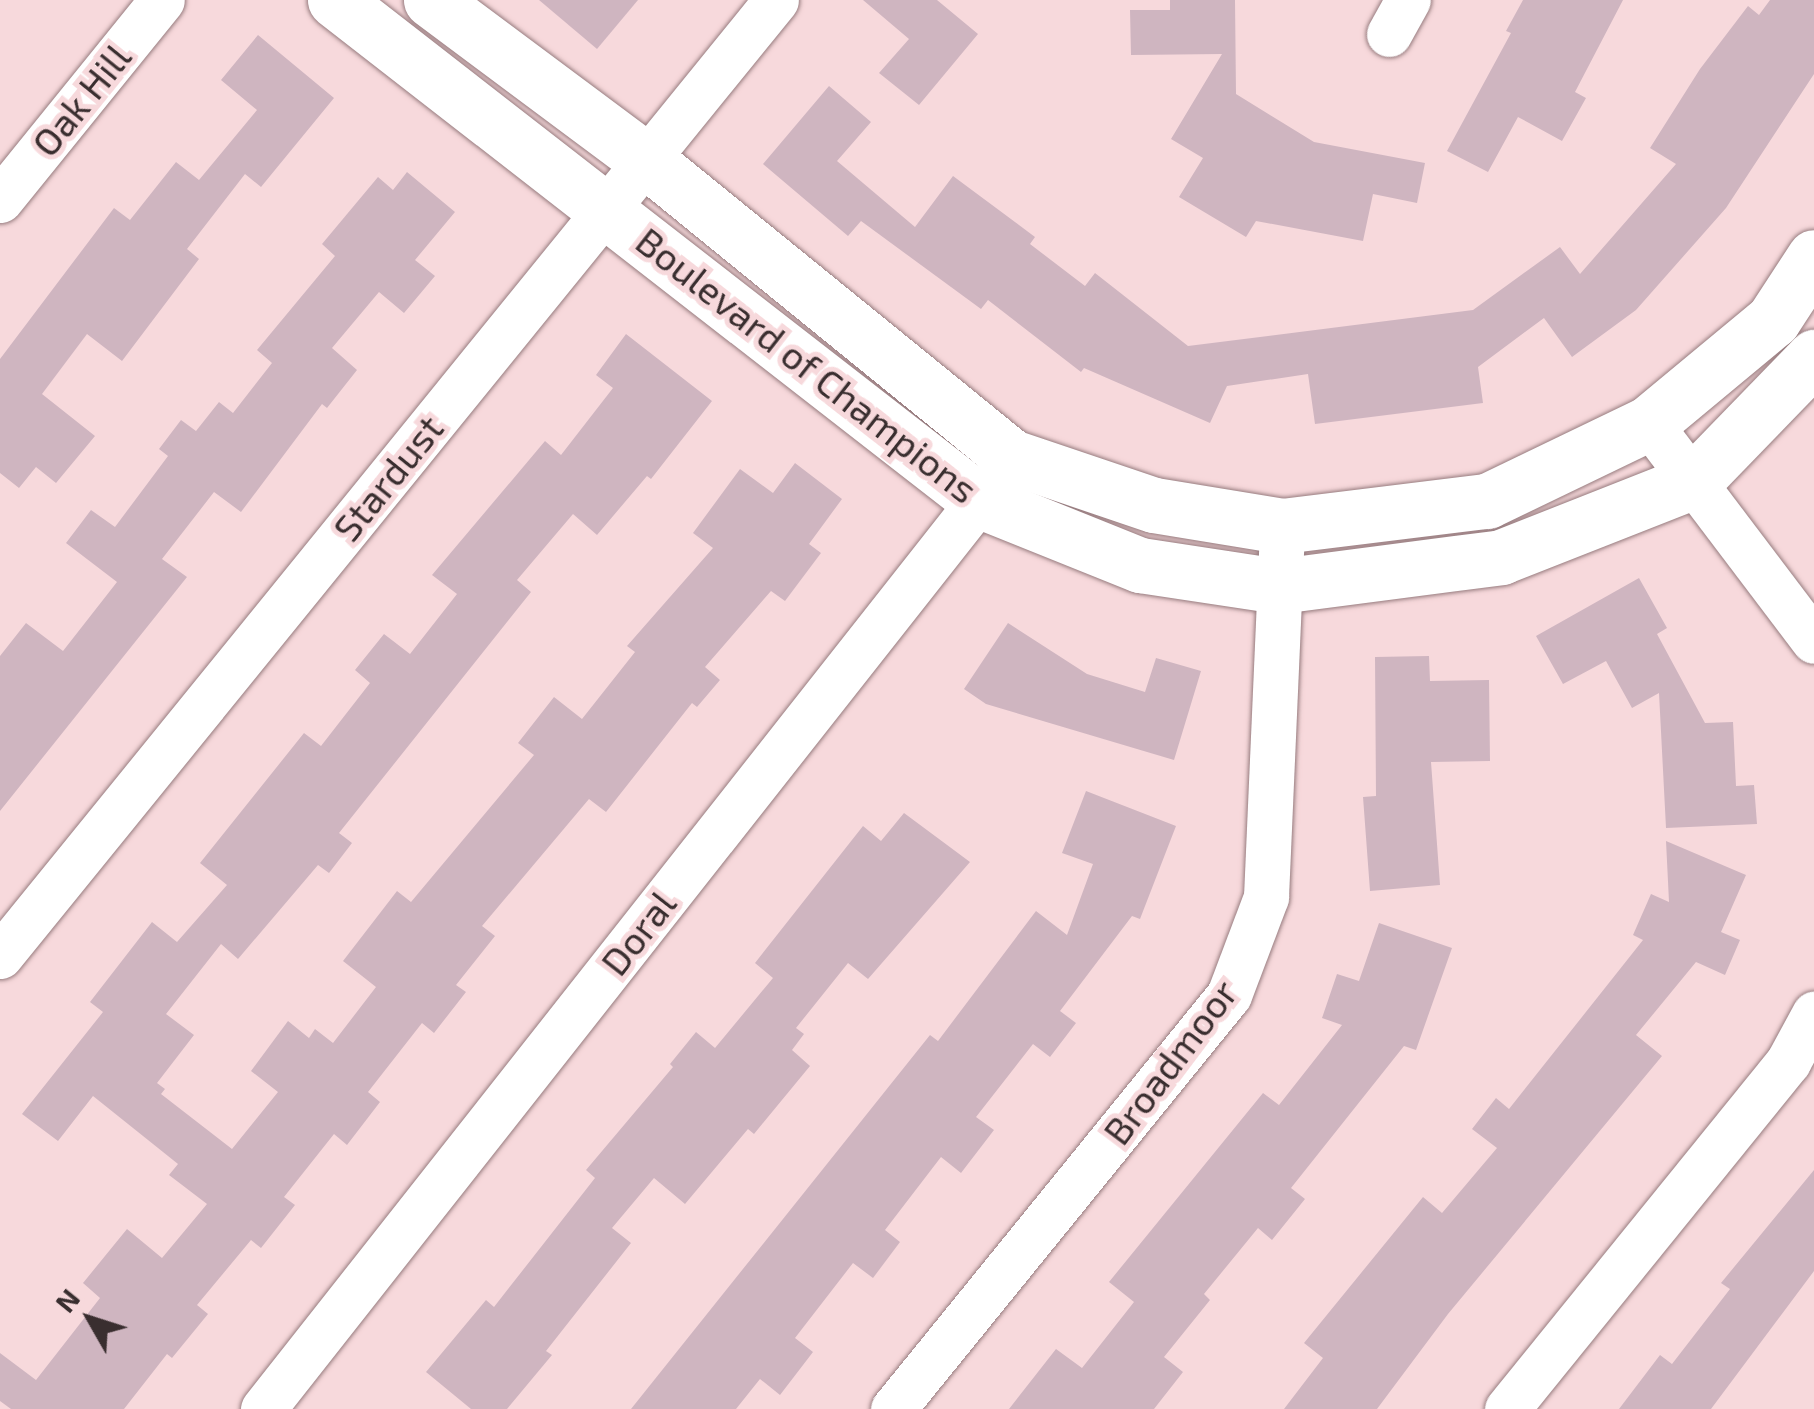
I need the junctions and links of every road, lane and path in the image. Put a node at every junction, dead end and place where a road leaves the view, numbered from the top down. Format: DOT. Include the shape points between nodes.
graph roads {
  1 [pos="162,0"];
  2 [pos="334,0"];
  3 [pos="431,0"];
  4 [pos="776,0"];
  5 [pos="646,160"];
  6 [pos="0,200"];
  7 [pos="606,209"];
  8 [pos="1814,256"];
  9 [pos="1814,358"];
  10 [pos="1649,423"];
  11 [pos="1012,457"];
  12 [pos="1694,481"];
  13 [pos="978,500"];
  14 [pos="1282,526"];
  15 [pos="1280,586"];
  16 [pos="1814,640"];
  17 [pos="0,956"];
  18 [pos="1814,1014"];
  19 [pos="263,1409"];
  20 [pos="893,1409"];
  21 [pos="1507,1409"];
  1 -- 6 [label="street, Oak Hill"];
  2 -- 7 [label="street, Boulevard of Champions"];
  3 -- 5 [label="street, Boulevard of Champions"];
  4 -- 5 [label="street, Stardust"];
  5 -- 7 [label="street, Stardust"];
  5 -- 11 [label="street, Boulevard of Champions"];
  7 -- 13 [label="street, Boulevard of Champions"];
  7 -- 17 [label="street, Stardust"];
  8 -- 10 [label="street, Boulevard of Champions" via="1772,320"];
  9 -- 12 [label="street, Boulevard of Champions"];
  10 -- 12 [label="street"];
  10 -- 14 [label="street, Boulevard of Champions" via="1486,501"];
  11 -- 13 [label="street, Doral"];
  11 -- 14 [label="street, Boulevard of Champions" via="1154,504"];
  12 -- 15 [label="street, Boulevard of Champions" via="1501,557"];
  12 -- 16 [label="street"];
  13 -- 15 [label="street, Boulevard of Champions" via="1140,565"];
  13 -- 19 [label="street, Doral"];
  14 -- 15 [label="street, Broadmoor"];
  15 -- 20 [label="street, Broadmoor" via="1266,897 1230,996"];
  18 -- 21 [label="street" via="1788,1062"];
}
